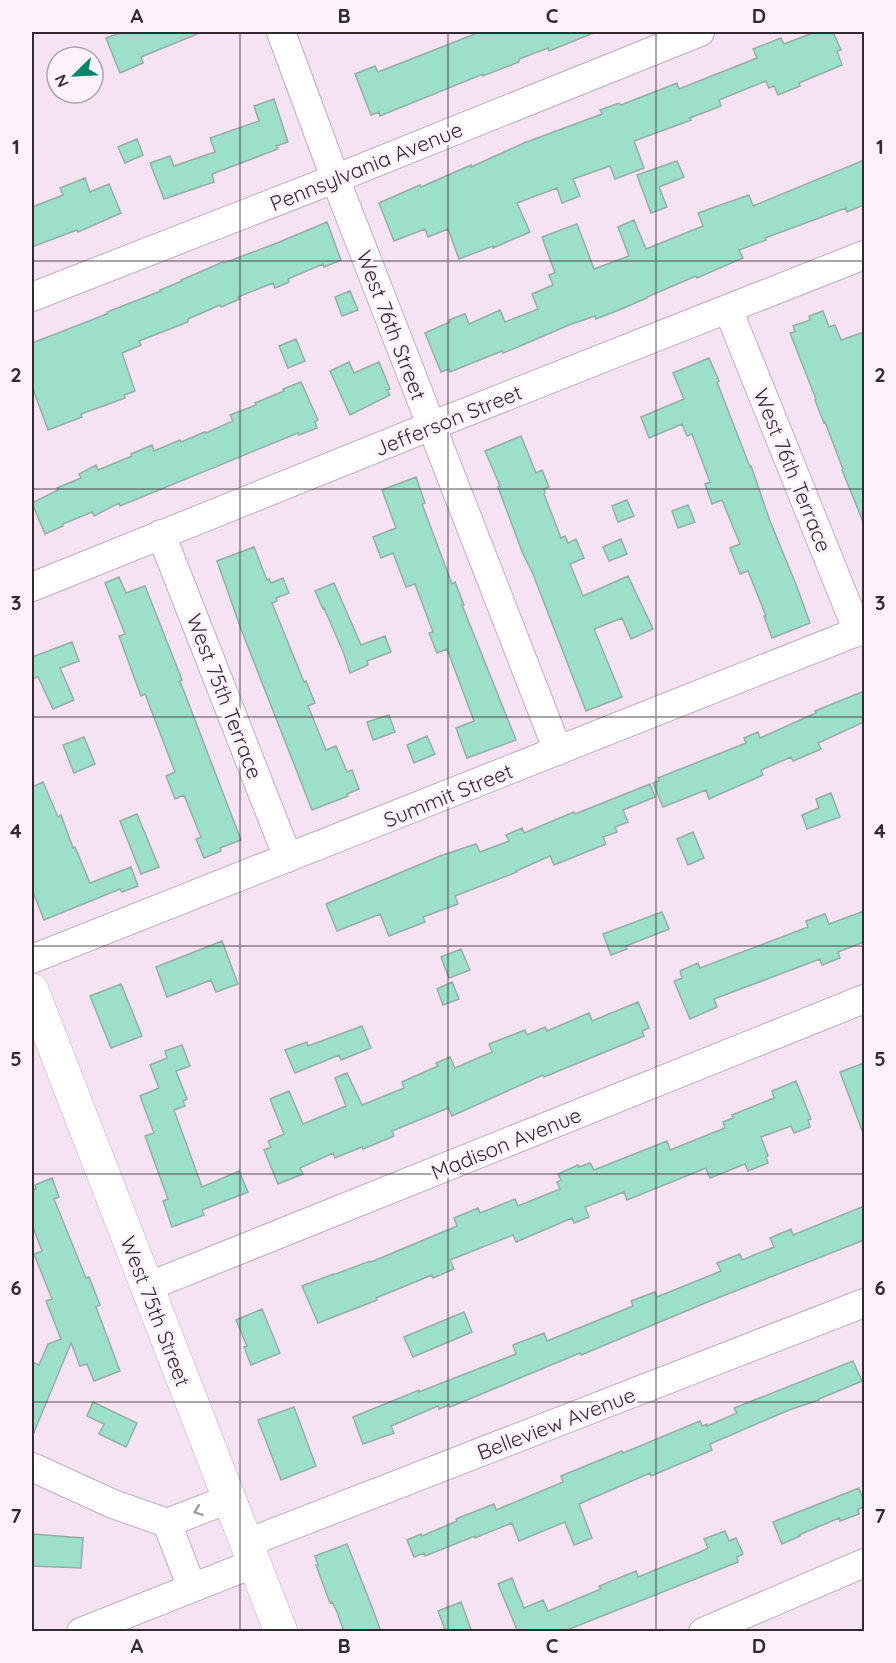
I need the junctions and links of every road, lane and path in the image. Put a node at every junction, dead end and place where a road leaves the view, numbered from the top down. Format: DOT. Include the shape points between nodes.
graph roads {
  1 [pos="281,32"];
  2 [pos="700,32"];
  3 [pos="335,178"];
  4 [pos="864,255"];
  5 [pos="32,297"];
  6 [pos="728,309"];
  7 [pos="431,426"];
  8 [pos="161,534"];
  9 [pos="32,587"];
  10 [pos="861,631"];
  11 [pos="558,751"];
  12 [pos="288,858"];
  13 [pos="32,959"];
  14 [pos="864,999"];
  15 [pos="34,1004"];
  16 [pos="147,1287"];
  17 [pos="864,1303"];
  18 [pos="32,1467"];
  19 [pos="229,1499"];
  20 [pos="167,1523"];
  21 [pos="251,1553"];
  22 [pos="864,1563"];
  23 [pos="192,1588"];
  24 [pos="81,1632"];
  25 [pos="282,1632"];
  26 [pos="703,1632"];
  1 -- 3 [label="street, West 76th Street"];
  2 -- 3 [label="street, Pennsylvania Avenue"];
  3 -- 5 [label="street, Pennsylvania Avenue"];
  3 -- 7 [label="street, West 76th Street"];
  4 -- 6 [label="street, Jefferson Street"];
  6 -- 7 [label="street, Jefferson Street"];
  6 -- 10 [label="street, West 76th Terrace"];
  7 -- 8 [label="street, Jefferson Street"];
  7 -- 11 [label="street, West 76th Street"];
  8 -- 9 [label="street, Jefferson Street"];
  8 -- 12 [label="street, West 75th Terrace"];
  10 -- 11 [label="street, Summit Street"];
  11 -- 12 [label="street, Summit Street"];
  12 -- 13 [label="street, Summit Street"];
  14 -- 16 [label="street, Madison Avenue"];
  15 -- 16 [label="main road, West 75th Street"];
  16 -- 19 [label="main road, West 75th Street"];
  17 -- 21 [label="street, Belleview Avenue"];
  18 -- 20 [label="street" via="113,1504"];
  19 -- 20 [label="street, one-way"];
  19 -- 21 [label="main road, West 75th Street"];
  20 -- 23 [label="street"];
  21 -- 23 [label="street, Belleview Avenue"];
  21 -- 25 [label="main road, West 75th Street"];
  22 -- 26 [label="street"];
  23 -- 24 [label="street, Belleview Avenue"];
}
